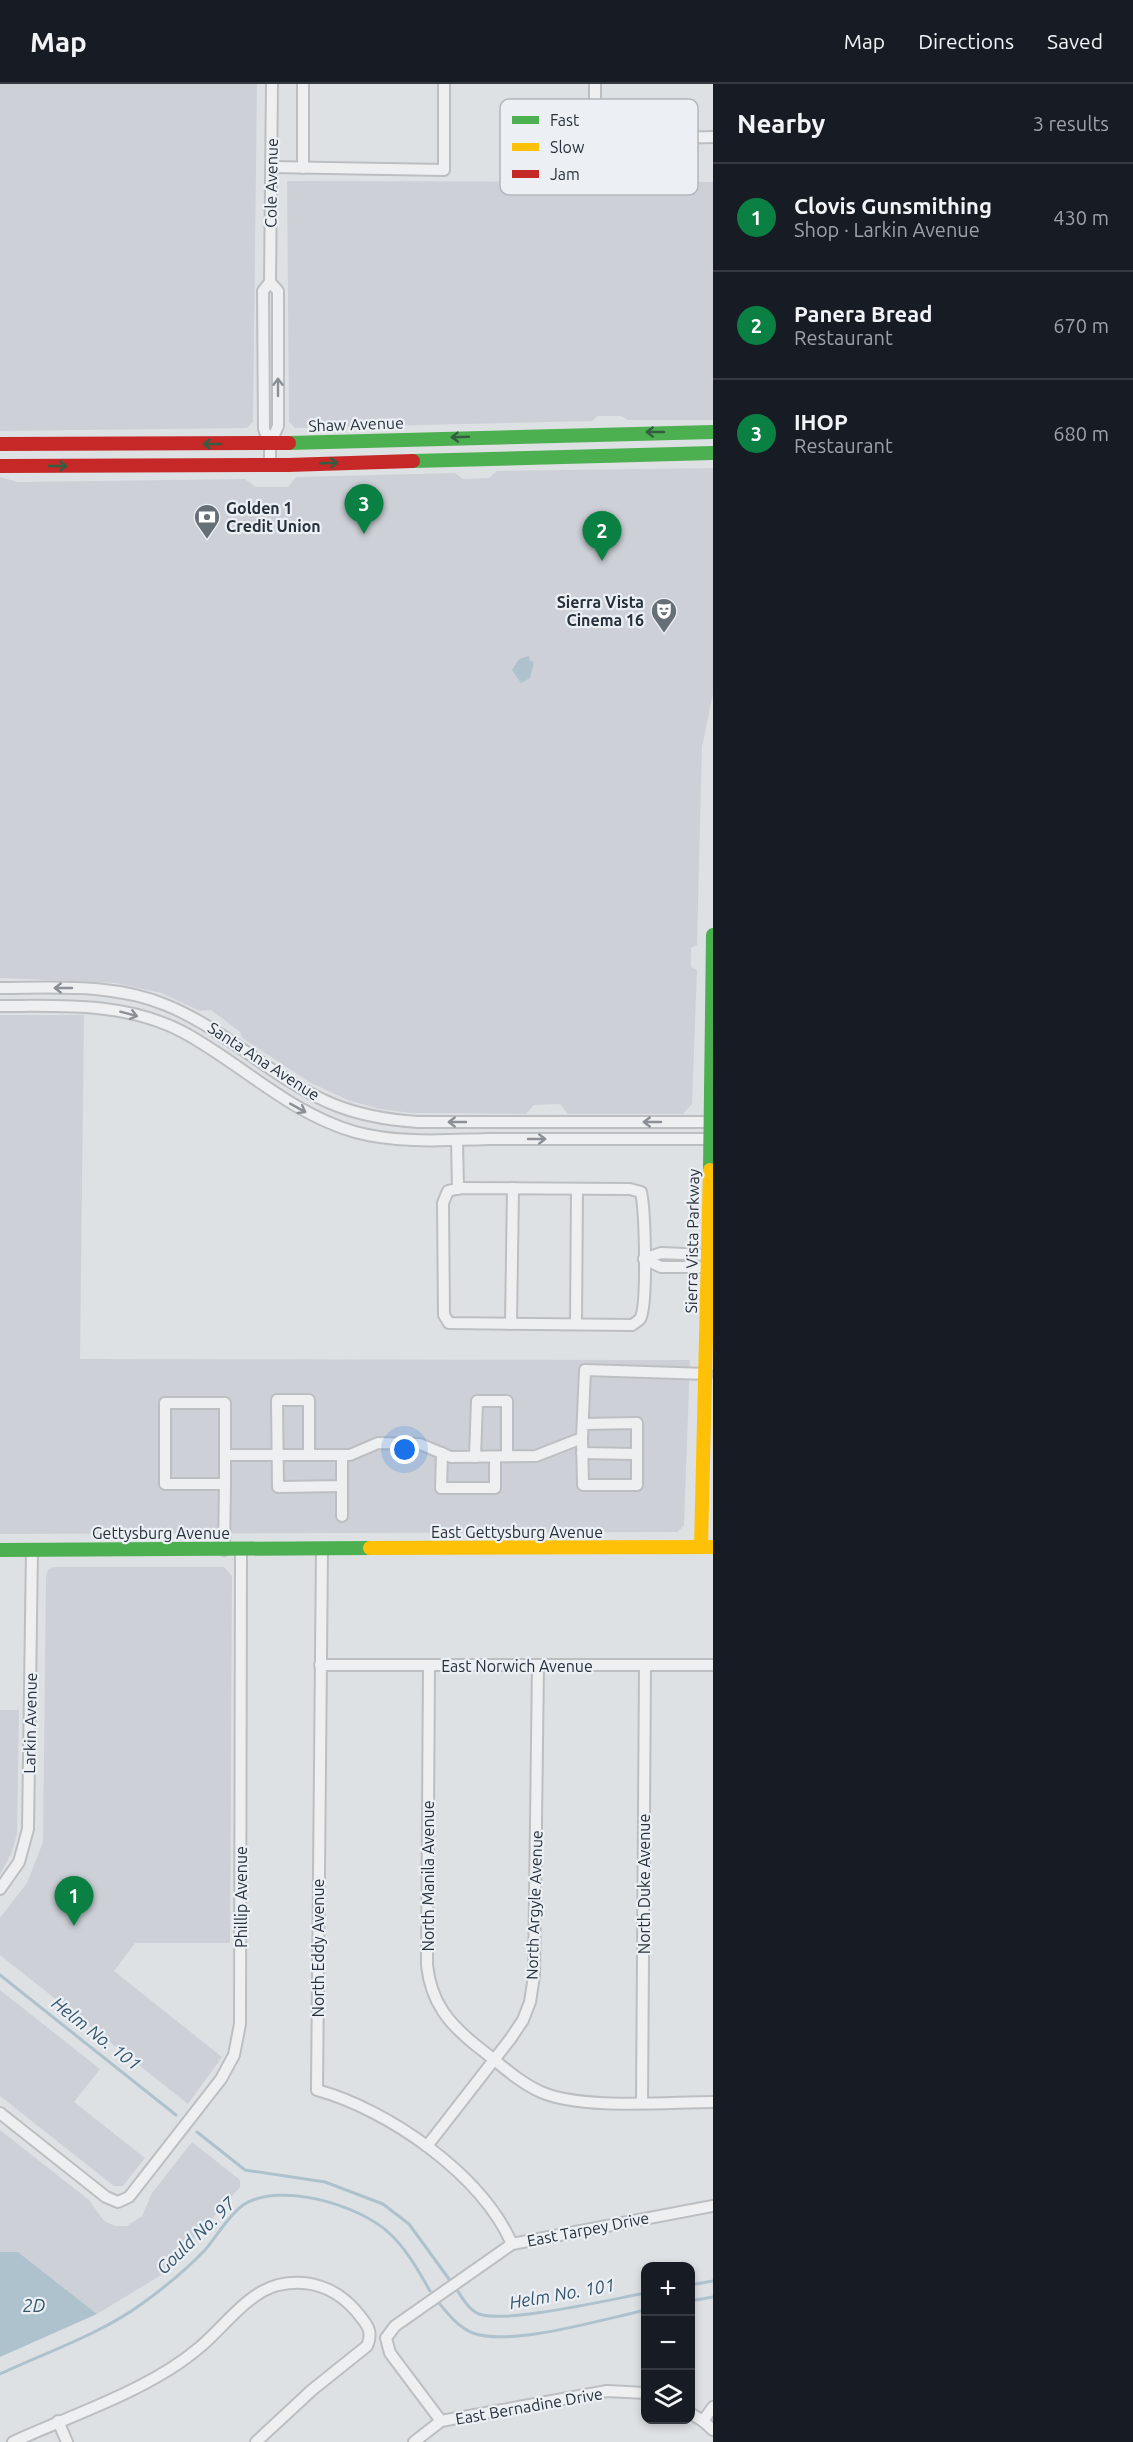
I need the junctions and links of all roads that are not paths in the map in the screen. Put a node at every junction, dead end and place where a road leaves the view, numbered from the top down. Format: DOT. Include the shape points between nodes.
graph roads {
  1 [pos="272,84"];
  2 [pos="303,84"];
  3 [pos="444,84"];
  4 [pos="698,137"];
  5 [pos="713,137"];
  6 [pos="271,167"];
  7 [pos="303,168"];
  8 [pos="713,432"];
  9 [pos="614,433"];
  10 [pos="0,444"];
  11 [pos="16,444"];
  12 [pos="270,444"];
  13 [pos="713,453"];
  14 [pos="0,454"];
  15 [pos="497,458"];
  16 [pos="270,465"];
  17 [pos="0,466"];
  18 [pos="713,935"];
  19 [pos="0,988"];
  20 [pos="0,1006"];
  21 [pos="710,1122"];
  22 [pos="710,1139"];
  23 [pos="458,1140"];
  24 [pos="513,1188"];
  25 [pos="458,1189"];
  26 [pos="577,1189"];
  27 [pos="644,1259"];
  28 [pos="708,1261"];
  29 [pos="511,1324"];
  30 [pos="576,1324"];
  31 [pos="707,1374"];
  32 [pos="583,1424"];
  33 [pos="582,1438"];
  34 [pos="442,1453"];
  35 [pos="582,1453"];
  36 [pos="637,1454"];
  37 [pos="225,1455"];
  38 [pos="278,1455"];
  39 [pos="309,1455"];
  40 [pos="342,1455"];
  41 [pos="507,1456"];
  42 [pos="475,1457"];
  43 [pos="495,1457"];
  44 [pos="225,1484"];
  45 [pos="342,1486"];
  46 [pos="342,1515"];
  47 [pos="707,1547"];
  48 [pos="322,1549"];
  49 [pos="0,1550"];
  50 [pos="32,1550"];
  51 [pos="224,1550"];
  52 [pos="241,1550"];
  53 [pos="320,1665"];
  54 [pos="429,1665"];
  55 [pos="713,1665"];
  56 [pos="538,1666"];
  57 [pos="645,1666"];
  58 [pos="0,1889"];
  59 [pos="495,2060"];
  60 [pos="642,2102"];
  61 [pos="713,2102"];
  62 [pos="0,2113"];
  63 [pos="427,2146"];
  64 [pos="713,2206"];
  65 [pos="512,2244"];
  66 [pos="386,2338"];
  67 [pos="641,2393"];
  68 [pos="713,2407"];
  69 [pos="695,2416"];
  70 [pos="58,2421"];
  71 [pos="441,2421"];
  72 [pos="703,2421"];
  73 [pos="713,2430"];
  74 [pos="13,2442"];
  75 [pos="67,2442"];
  76 [pos="256,2442"];
  77 [pos="414,2442"];
  1 -- 6 [label="street, Cole Avenue"];
  2 -- 7 [label="street"];
  3 -- 7 [label="street" via="444,170"];
  4 -- 5 [label="street"];
  6 -- 7 [label="street"];
  6 -- 12 [label="street, Cole Avenue" via="270,282 263,291 262,326 264,429"];
  8 -- 9 [label="main road, Shaw Avenue, one-way"];
  9 -- 12 [label="main road, Shaw Avenue, one-way"];
  9 -- 15 [label="main road" via="600,444 538,446"];
  10 -- 11 [label="main road, Shaw Avenue"];
  12 -- 11 [label="main road, Shaw Avenue, one-way"];
  11 -- 14 [label="main road" via="9,453"];
  12 -- 16 [label="street, Cole Avenue"];
  13 -- 15 [label="main road"];
  16 -- 15 [label="main road, one-way"];
  17 -- 16 [label="main road, one-way"];
  18 -- 21 [label="main road, Sierra Vista Parkway"];
  21 -- 19 [label="street, Santa Ana Avenue, one-way" via="418,1122 372,1116 311,1093 201,1021 164,1004 108,990"];
  20 -- 23 [label="street, Santa Ana Avenue, one-way" via="96,1007 153,1020 182,1032 287,1102 334,1125 396,1139"];
  21 -- 22 [label="main road, Sierra Vista Parkway"];
  23 -- 22 [label="street, Santa Ana Avenue, one-way"];
  22 -- 28 [label="main road, Sierra Vista Parkway"];
  23 -- 25 [label="street"];
  24 -- 25 [label="street"];
  24 -- 26 [label="street"];
  24 -- 29 [label="street"];
  25 -- 29 [label="street" via="448,1191 442,1203 444,1315 449,1323"];
  26 -- 27 [label="street" via="641,1192"];
  26 -- 30 [label="street"];
  27 -- 28 [label="street" via="662,1253"];
  27 -- 30 [label="street" via="640,1318 632,1325"];
  28 -- 31 [label="main road, Sierra Vista Parkway"];
  29 -- 30 [label="street"];
  31 -- 32 [label="street" via="585,1370"];
  31 -- 47 [label="main road, Sierra Vista Parkway"];
  32 -- 33 [label="street"];
  32 -- 36 [label="street" via="637,1423"];
  33 -- 35 [label="street"];
  33 -- 41 [label="street" via="536,1456"];
  34 -- 40 [label="street" via="420,1444 378,1443"];
  34 -- 42 [label="street"];
  34 -- 43 [label="street" via="441,1488 495,1488"];
  35 -- 36 [label="street"];
  35 -- 36 [label="street" via="583,1485 638,1485"];
  37 -- 38 [label="street"];
  37 -- 44 [label="street"];
  37 -- 44 [label="street" via="225,1403 165,1403 165,1484"];
  38 -- 39 [label="street"];
  38 -- 39 [label="street" via="277,1400 309,1400"];
  38 -- 45 [label="street" via="278,1487"];
  39 -- 40 [label="street"];
  40 -- 45 [label="street"];
  41 -- 42 [label="street" via="507,1401 477,1401"];
  41 -- 43 [label="street"];
  42 -- 43 [label="street"];
  44 -- 51 [label="street"];
  45 -- 46 [label="street"];
  47 -- 48 [label="main road, East Gettysburg Avenue"];
  48 -- 52 [label="main road, Gettysburg Avenue"];
  48 -- 53 [label="street, North Eddy Avenue"];
  49 -- 50 [label="main road, Gettysburg Avenue"];
  50 -- 51 [label="main road, Gettysburg Avenue"];
  50 -- 58 [label="street, Larkin Avenue" via="28,1829 19,1862"];
  51 -- 52 [label="main road, Gettysburg Avenue"];
  52 -- 62 [label="street, Phillip Avenue" via="238,2035 234,2055 221,2079 129,2197 118,2202 106,2197"];
  53 -- 54 [label="street, East Norwich Avenue"];
  53 -- 63 [label="street, North Eddy Avenue" via="317,2090 371,2109"];
  54 -- 56 [label="street, East Norwich Avenue"];
  54 -- 59 [label="street, North Manila Avenue" via="429,1982 441,2012 452,2026"];
  55 -- 57 [label="street, East Norwich Avenue"];
  56 -- 57 [label="street, East Norwich Avenue"];
  56 -- 59 [label="street, North Argyle Avenue" via="534,1976 523,2020"];
  57 -- 60 [label="street, North Duke Avenue"];
  59 -- 60 [label="street, North Manila Avenue" via="540,2092 566,2100"];
  59 -- 63 [label="street, North Argyle Avenue"];
  60 -- 61 [label="street, North Manila Avenue"];
  63 -- 65 [label="street, North Eddy Avenue" via="477,2192"];
  64 -- 65 [label="street, East Tarpey Drive"];
  65 -- 66 [label="street, East Tarpey Drive" via="395,2326"];
  66 -- 71 [label="street, East Bernadine Drive" via="390,2354"];
  67 -- 71 [label="street, East Bernadine Drive" via="607,2391"];
  68 -- 72 [label="street"];
  69 -- 72 [label="street"];
  70 -- 74 [label="street"];
  70 -- 75 [label="street"];
  70 -- 76 [label="street" via="170,2368 218,2332 256,2295 276,2286 297,2282 343,2295 369,2326 371,2338 367,2346"];
  71 -- 77 [label="street"];
  72 -- 73 [label="street"];
}
